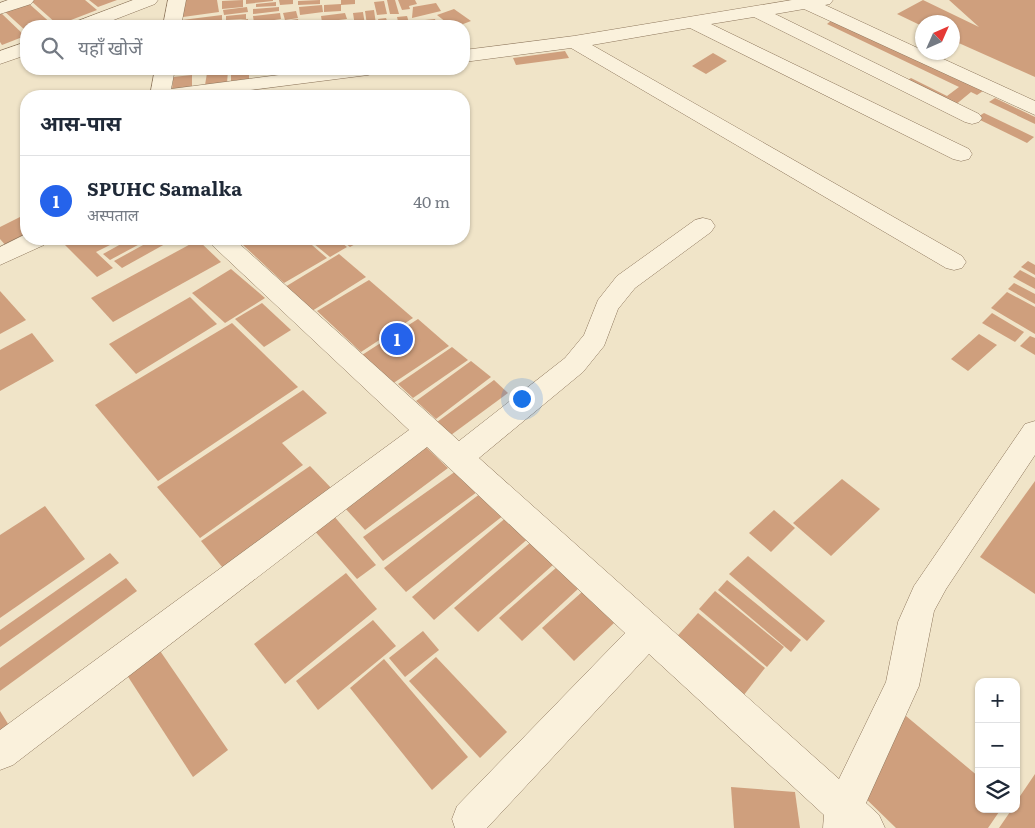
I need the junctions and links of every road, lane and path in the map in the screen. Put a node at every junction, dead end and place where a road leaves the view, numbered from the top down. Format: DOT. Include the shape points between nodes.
graph roads {
  1 [pos="25,0"];
  2 [pos="149,0"];
  3 [pos="177,0"];
  4 [pos="815,1"];
  5 [pos="0,9"];
  6 [pos="755,11"];
  7 [pos="97,20"];
  8 [pos="173,20"];
  9 [pos="690,21"];
  10 [pos="574,42"];
  11 [pos="20,50"];
  12 [pos="470,55"];
  13 [pos="0,58"];
  14 [pos="164,75"];
  15 [pos="322,75"];
  16 [pos="161,90"];
  17 [pos="206,90"];
  18 [pos="1035,109"];
  19 [pos="972,118"];
  20 [pos="961,154"];
  21 [pos="703,226"];
  22 [pos="24,245"];
  23 [pos="233,245"];
  24 [pos="0,257"];
  25 [pos="954,262"];
  26 [pos="429,430"];
  27 [pos="1035,432"];
  28 [pos="459,458"];
  29 [pos="648,632"];
  30 [pos="0,752"];
  31 [pos="470,819"];
  32 [pos="850,822"];
  1 -- 5 [label="street"];
  2 -- 7 [label="street"];
  3 -- 8 [label="street"];
  4 -- 6 [label="street"];
  4 -- 18 [label="street"];
  6 -- 9 [label="street"];
  6 -- 19 [label="street"];
  9 -- 10 [label="street"];
  9 -- 20 [label="street"];
  10 -- 12 [label="street"];
  10 -- 25 [label="street"];
  11 -- 13 [label="street"];
  14 -- 16 [label="street"];
  15 -- 17 [label="street"];
  21 -- 28 [label="street" via="626,282 607,306 595,339 574,365"];
  22 -- 24 [label="street"];
  23 -- 26 [label="street"];
  26 -- 28 [label="street"];
  26 -- 30 [label="street"];
  27 -- 32 [label="street" via="935,578 922,603 913,627 902,686"];
  28 -- 29 [label="street"];
  29 -- 31 [label="street"];
  29 -- 32 [label="street"];
}
